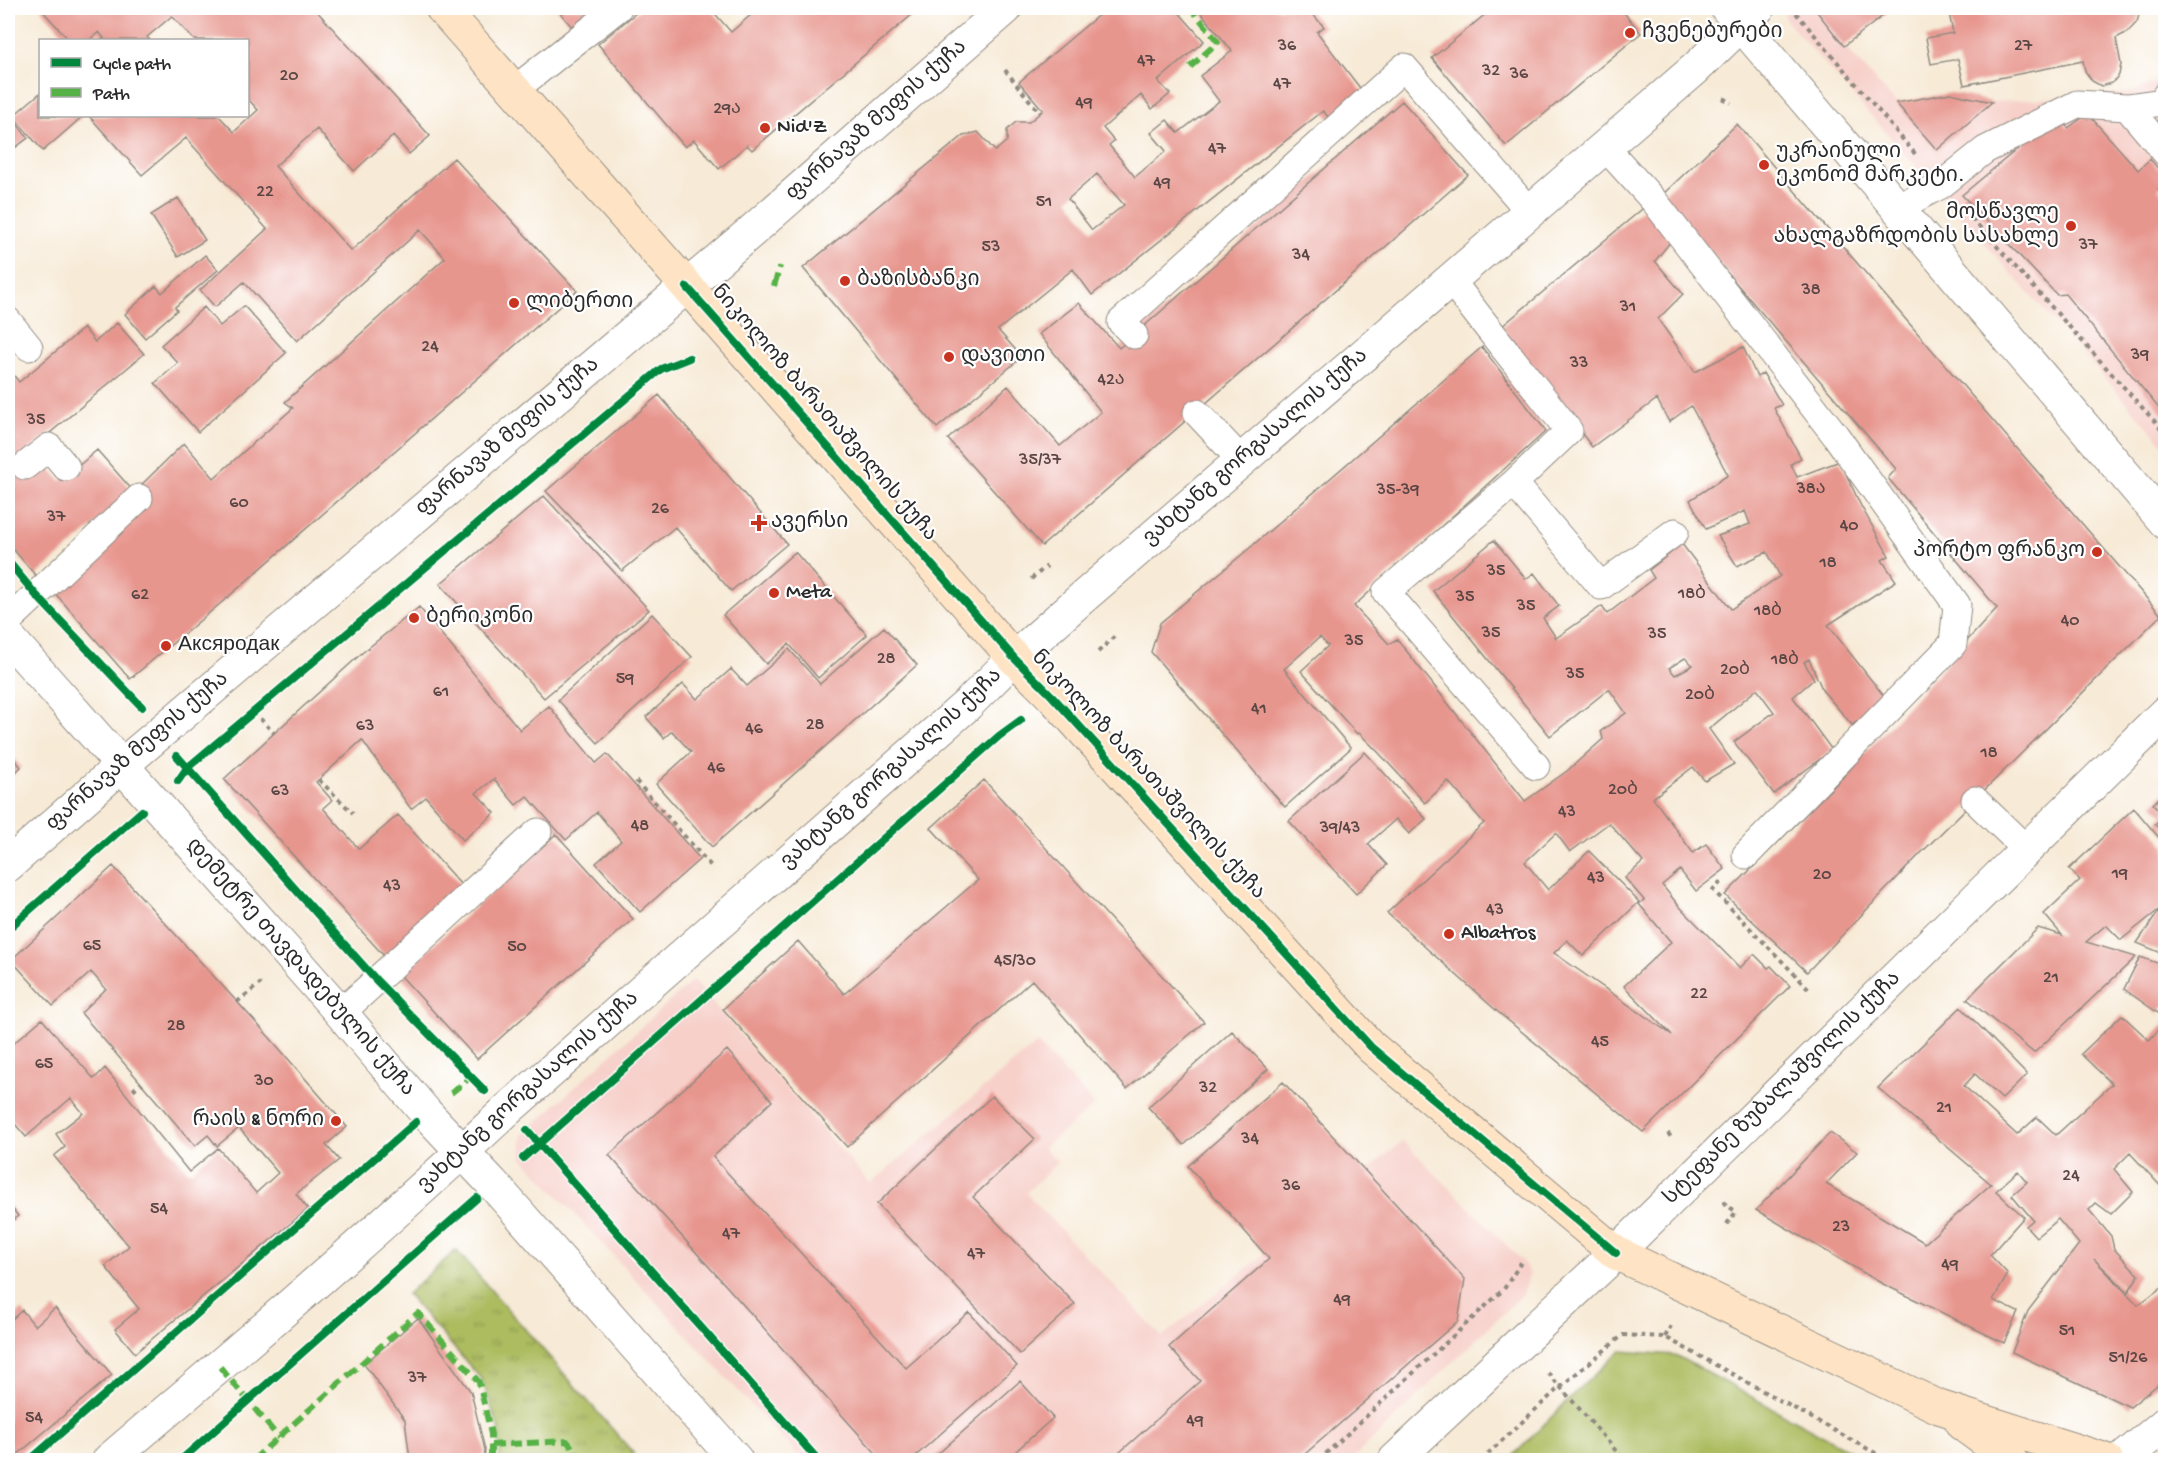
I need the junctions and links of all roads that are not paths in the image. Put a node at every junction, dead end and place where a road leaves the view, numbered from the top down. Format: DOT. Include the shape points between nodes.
graph roads {
  1 [pos="442,8"];
  2 [pos="618,8"];
  3 [pos="1006,8"];
  4 [pos="1742,13"];
  5 [pos="514,90"];
  6 [pos="2166,95"];
  7 [pos="2127,107"];
  8 [pos="1605,147"];
  9 [pos="2166,153"];
  10 [pos="1897,208"];
  11 [pos="1530,212"];
  12 [pos="1451,280"];
  13 [pos="687,286"];
  14 [pos="8,321"];
  15 [pos="1134,335"];
  16 [pos="29,347"];
  17 [pos="1197,413"];
  18 [pos="1242,461"];
  19 [pos="25,466"];
  20 [pos="66,467"];
  21 [pos="1514,483"];
  22 [pos="140,498"];
  23 [pos="2166,523"];
  24 [pos="1675,532"];
  25 [pos="8,621"];
  26 [pos="8,637"];
  27 [pos="1014,658"];
  28 [pos="2166,712"];
  29 [pos="121,766"];
  30 [pos="1536,766"];
  31 [pos="1975,800"];
  32 [pos="538,832"];
  33 [pos="2026,849"];
  34 [pos="1746,855"];
  35 [pos="8,865"];
  36 [pos="340,1013"];
  37 [pos="462,1152"];
  38 [pos="1617,1253"];
  39 [pos="1939,1407"];
  40 [pos="2166,1423"];
  41 [pos="109,1461"];
  42 [pos="736,1461"];
  43 [pos="1395,1461"];
  44 [pos="2011,1461"];
  45 [pos="2106,1461"];
  46 [pos="2122,1461"];
  1 -- 5 [label="street, ნიკოლოზ ბარათაშვილის ქუჩა"];
  2 -- 5 [label="lane"];
  3 -- 13 [label="street, ფარნავაზ მეფის ქუჩა"];
  4 -- 8 [label="street, ვახტანგ გორგასალის ქუჩა" via="1695,69"];
  4 -- 10 [label="street"];
  5 -- 13 [label="street, ნიკოლოზ ბარათაშვილის ქუჩა"];
  6 -- 7 [label="lane" via="2163,102"];
  7 -- 9 [label="lane"];
  7 -- 10 [label="lane" via="2077,104 1985,150 1941,184"];
  8 -- 11 [label="street, ვახტანგ გორგასალის ქუჩა"];
  8 -- 34 [label="lane" via="1655,202 1836,436 1957,605 1953,644 1890,716"];
  10 -- 23 [label="street"];
  11 -- 12 [label="street, ვახტანგ გორგასალის ქუჩა"];
  11 -- 15 [label="lane" via="1404,67 1121,322"];
  12 -- 18 [label="street, ვახტანგ გორგასალის ქუჩა"];
  12 -- 21 [label="lane" via="1569,432"];
  13 -- 27 [label="street, ნიკოლოზ ბარათაშვილის ქუჩა"];
  13 -- 29 [label="street, ფარნავაზ მეფის ქუჩა"];
  14 -- 16 [label="lane"];
  17 -- 18 [label="lane"];
  18 -- 27 [label="street, ვახტანგ გორგასალის ქუჩა"];
  19 -- 20 [label="lane" via="49,447"];
  21 -- 24 [label="lane" via="1601,586"];
  21 -- 30 [label="lane" via="1386,592"];
  22 -- 25 [label="lane"];
  26 -- 29 [label="street, დემეტრე თავდადებულის ქუჩა"];
  27 -- 37 [label="street, ვახტანგ გორგასალის ქუჩა" via="968,704"];
  27 -- 38 [label="street, ნიკოლოზ ბარათაშვილის ქუჩა" via="1371,1047"];
  28 -- 33 [label="street, სტეფანე ზუბალაშვილის ქუჩა"];
  29 -- 35 [label="street, ფარნავაზ მეფის ქუჩა"];
  29 -- 36 [label="street, დემეტრე თავდადებულის ქუჩა"];
  31 -- 33 [label="lane"];
  32 -- 36 [label="lane"];
  33 -- 38 [label="street, სტეფანე ზუბალაშვილის ქუჩა"];
  36 -- 37 [label="street, დემეტრე თავდადებულის ქუჩა"];
  37 -- 41 [label="street, ვახტანგ გორგასალის ქუჩა"];
  37 -- 42 [label="street, დემეტრე თავდადებულის ქუჩა"];
  38 -- 39 [label="street, ნიკოლოზ ბარათაშვილის ქუჩა"];
  38 -- 43 [label="street, სტეფანე ზუბალაშვილის ქუჩა"];
  39 -- 44 [label="street, ნიკოლოზ ბარათაშვილის ქუჩა"];
  39 -- 45 [label="street, ნიკოლოზ ბარათაშვილის ქუჩა"];
  40 -- 46 [label="street"];
}
